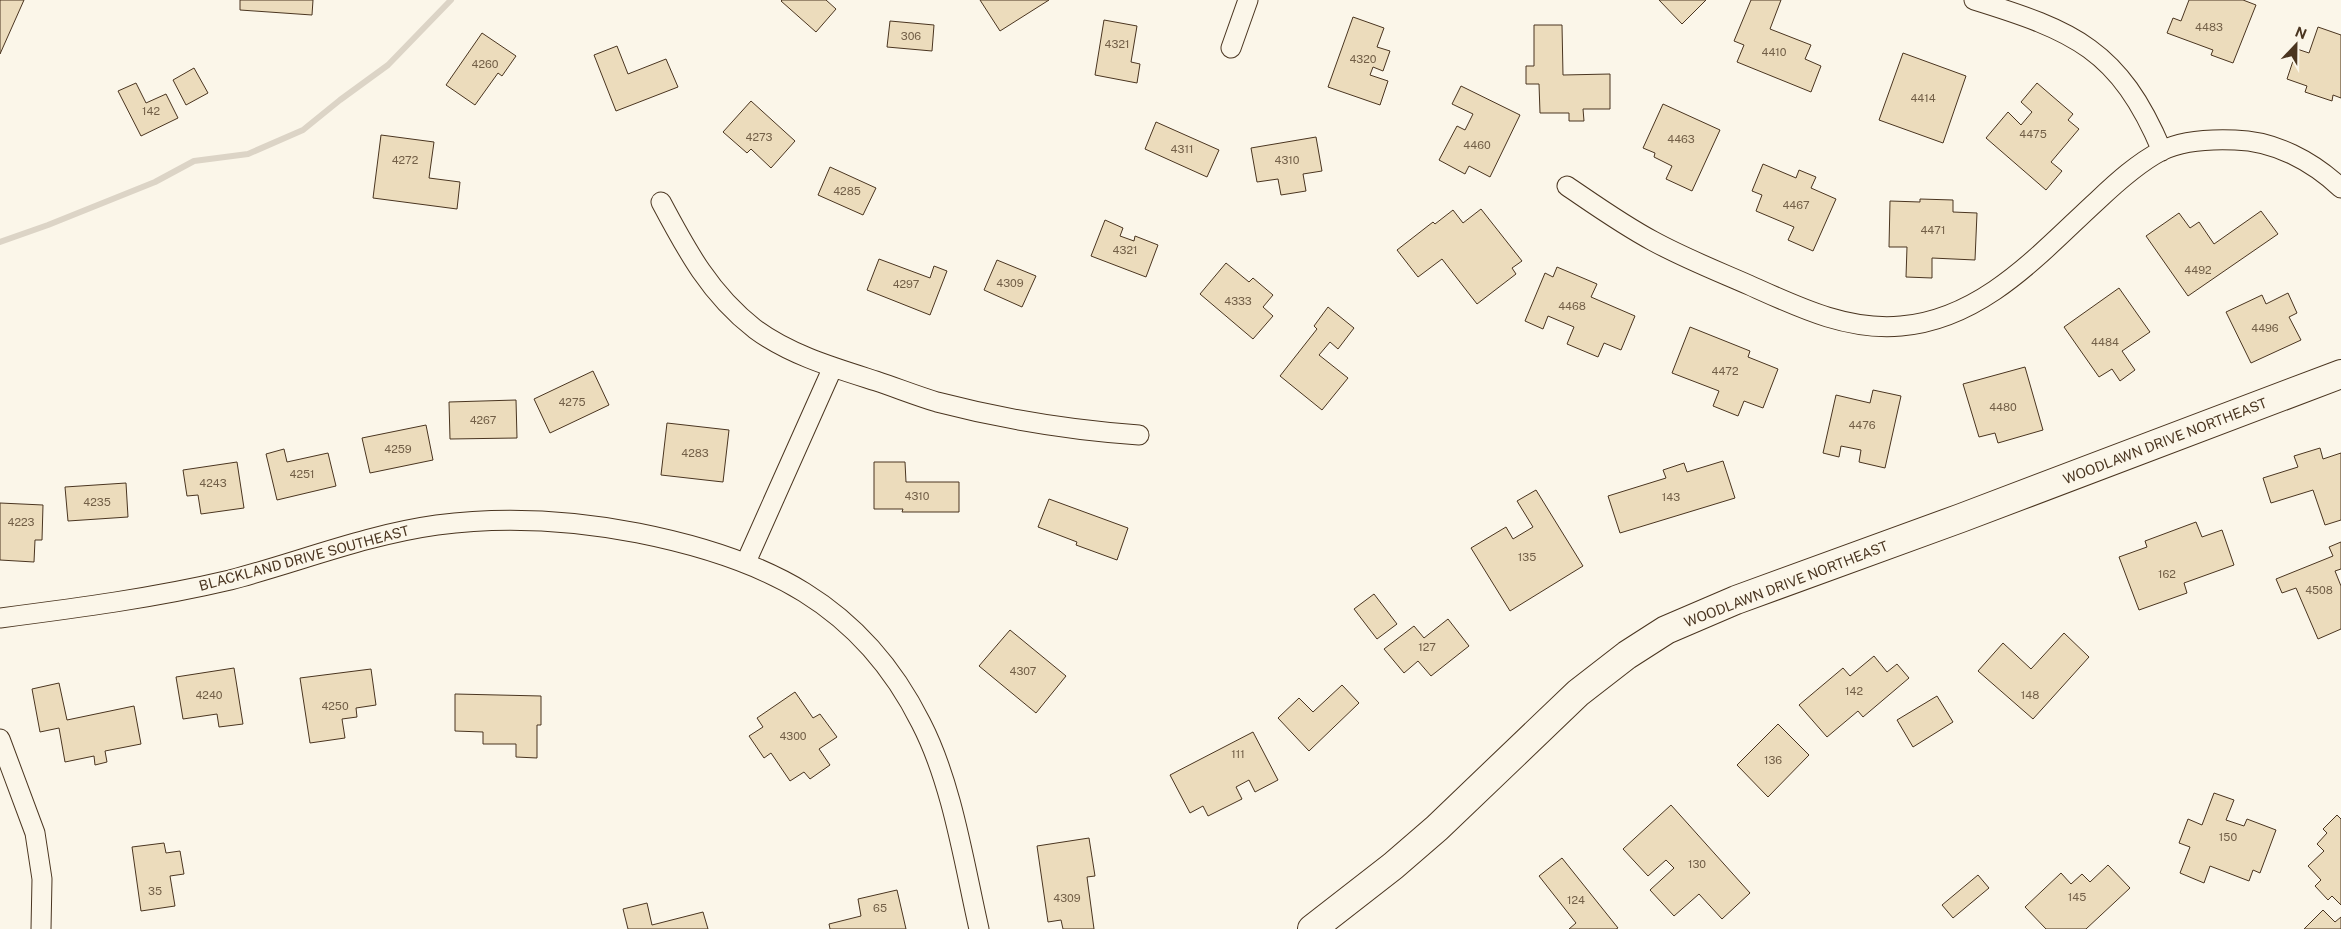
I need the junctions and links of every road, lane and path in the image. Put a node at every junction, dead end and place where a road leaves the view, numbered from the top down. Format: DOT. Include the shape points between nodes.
graph roads {
  1 [pos="1248,0"];
  2 [pos="1974,0"];
  3 [pos="1231,48"];
  4 [pos="2162,151"];
  5 [pos="1567,186"];
  6 [pos="2341,188"];
  7 [pos="661,202"];
  8 [pos="833,368"];
  9 [pos="2341,374"];
  10 [pos="1139,434"];
  11 [pos="746,562"];
  12 [pos="0,618"];
  13 [pos="0,739"];
  14 [pos="41,929"];
  15 [pos="979,929"];
  16 [pos="1312,929"];
  1 -- 3 [label="street"];
  2 -- 4 [label="street" via="2037,20 2066,33 2095,52 2131,90 2145,112"];
  4 -- 5 [label="street" via="2114,186 1993,293 1923,323 1900,326 1839,321 1804,310 1653,241"];
  4 -- 6 [label="street" via="2194,141 2249,140 2278,147 2298,157 2328,175"];
  7 -- 8 [label="street" via="691,258 730,305 756,329"];
  8 -- 10 [label="street" via="982,413 1044,426"];
  8 -- 11 [label="street"];
  9 -- 16 [label="street, WOODLAWN DRIVE NORTHEAST" via="1736,600 1666,630 1578,693 1437,828"];
  11 -- 12 [label="street, BLACKLAND DRIVE SOUTHEAST" via="664,538 571,522 518,519 458,523 396,532 231,579 160,595"];
  11 -- 15 [label="street, BLACKLAND DRIVE SOUTHEAST" via="787,581 824,604 857,632 904,692 922,724 939,768"];
  13 -- 14 [label="street" via="35,833 42,879"];
}
